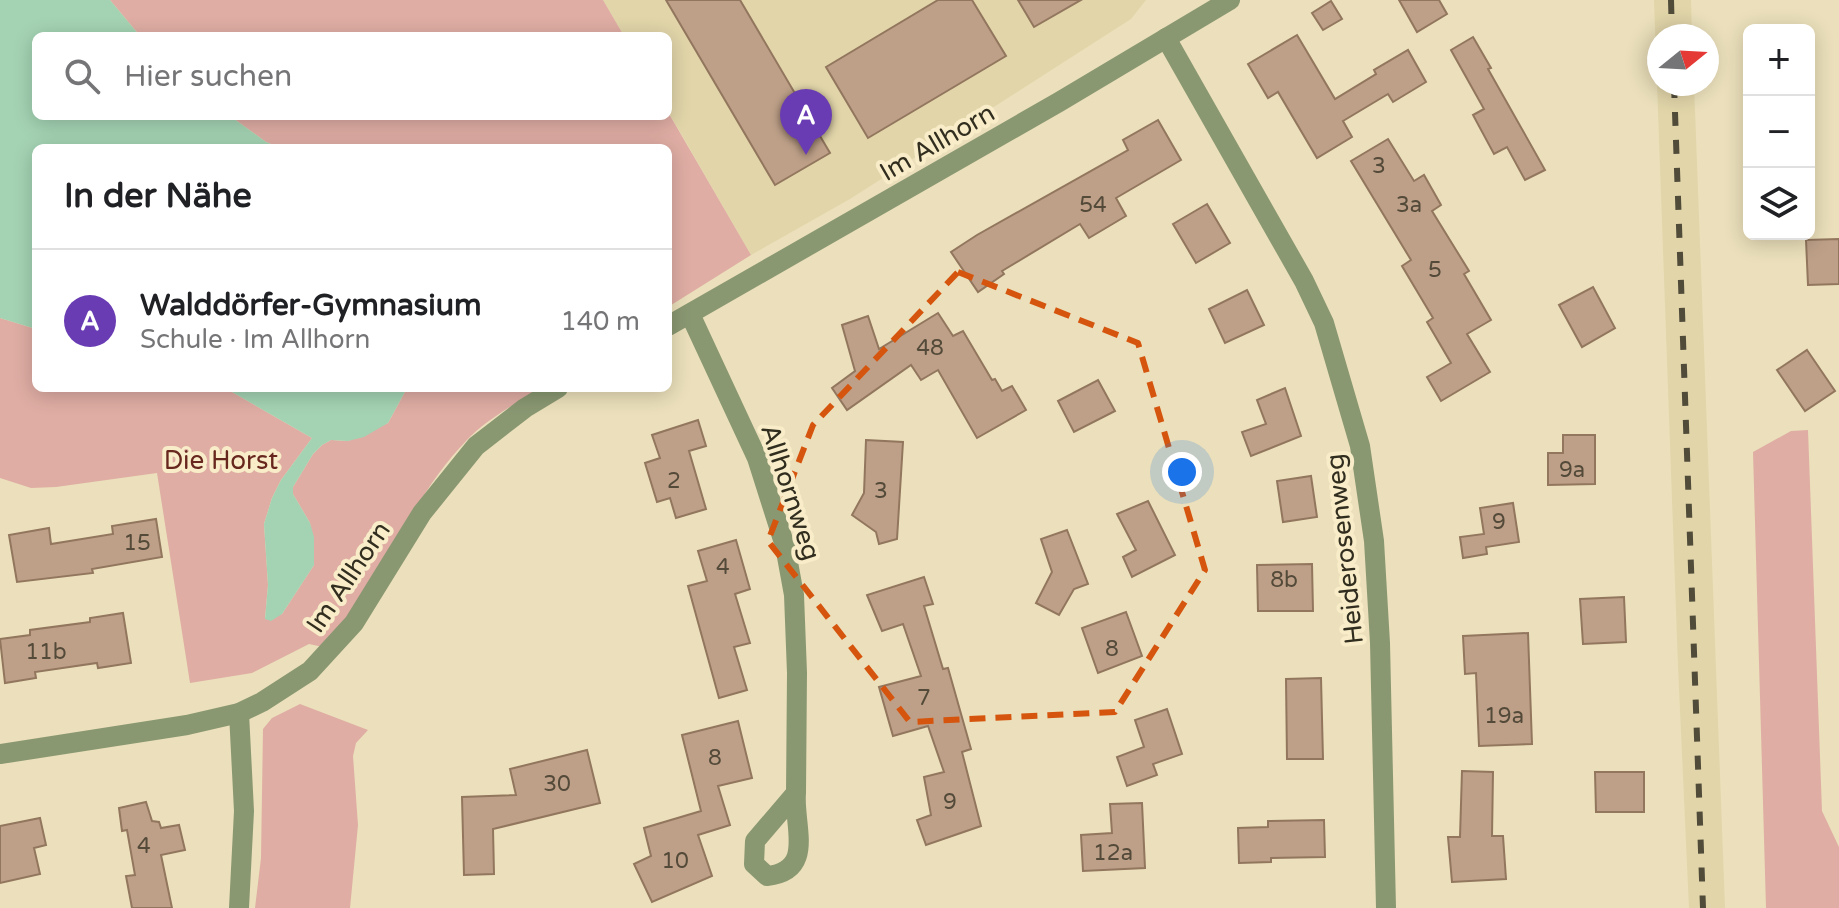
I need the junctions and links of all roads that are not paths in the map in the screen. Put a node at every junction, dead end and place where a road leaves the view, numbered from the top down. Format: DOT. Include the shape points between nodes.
graph roads {
  1 [pos="1230,0"];
  2 [pos="1166,38"];
  3 [pos="690,314"];
  4 [pos="672,324"];
  5 [pos="551,392"];
  6 [pos="239,713"];
  7 [pos="0,754"];
  8 [pos="796,793"];
  9 [pos="239,908"];
  10 [pos="1386,908"];
  1 -- 2 [label="street, Im Allhorn"];
  2 -- 3 [label="street, Im Allhorn"];
  2 -- 10 [label="street, Heiderosenweg" via="1324,323 1360,446 1379,614"];
  3 -- 4 [label="street, Im Allhorn"];
  3 -- 8 [label="street, Allhornweg" via="757,458 785,546 794,595"];
  5 -- 6 [label="street, Im Allhorn" via="476,446 422,513 354,623 318,664"];
  6 -- 7 [label="street, Im Allhorn"];
  6 -- 9 [label="street" via="244,811"];
}
